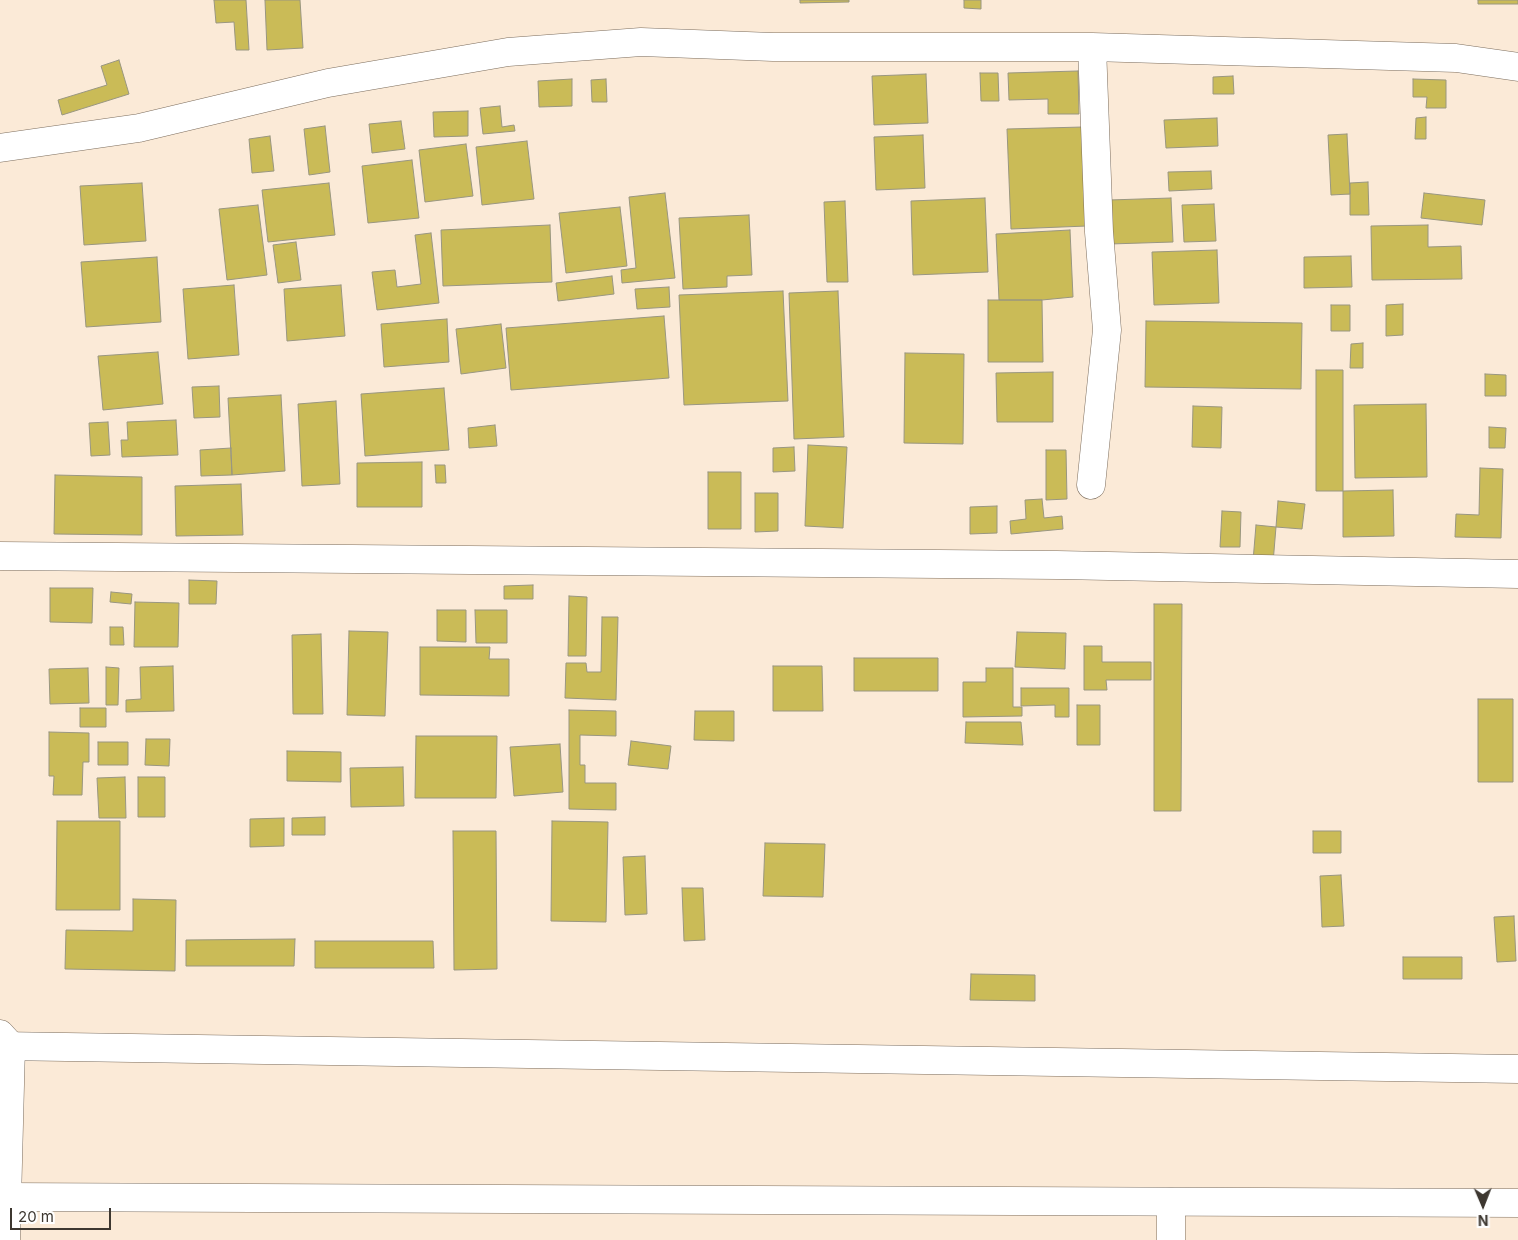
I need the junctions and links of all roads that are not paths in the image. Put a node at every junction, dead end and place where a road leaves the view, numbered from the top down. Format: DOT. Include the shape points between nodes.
graph roads {
  1 [pos="1092,47"];
  2 [pos="1518,67"];
  3 [pos="0,148"];
  4 [pos="1091,485"];
  5 [pos="0,556"];
  6 [pos="1518,574"];
  7 [pos="4,1042"];
  8 [pos="1518,1069"];
  9 [pos="3,1197"];
  10 [pos="1171,1202"];
  11 [pos="1518,1203"];
  12 [pos="6,1240"];
  13 [pos="1171,1240"];
  1 -- 2 [label="street" via="1456,58"];
  1 -- 3 [label="street" via="773,47 640,42 508,52 328,83 139,128"];
  1 -- 4 [label="street" via="1098,232 1106,330"];
  5 -- 6 [label="street" via="1047,565"];
  7 -- 8 [label="street"];
  7 -- 9 [label="street"];
  9 -- 10 [label="street"];
  9 -- 12 [label="street"];
  10 -- 11 [label="street"];
  10 -- 13 [label="street"];
}
